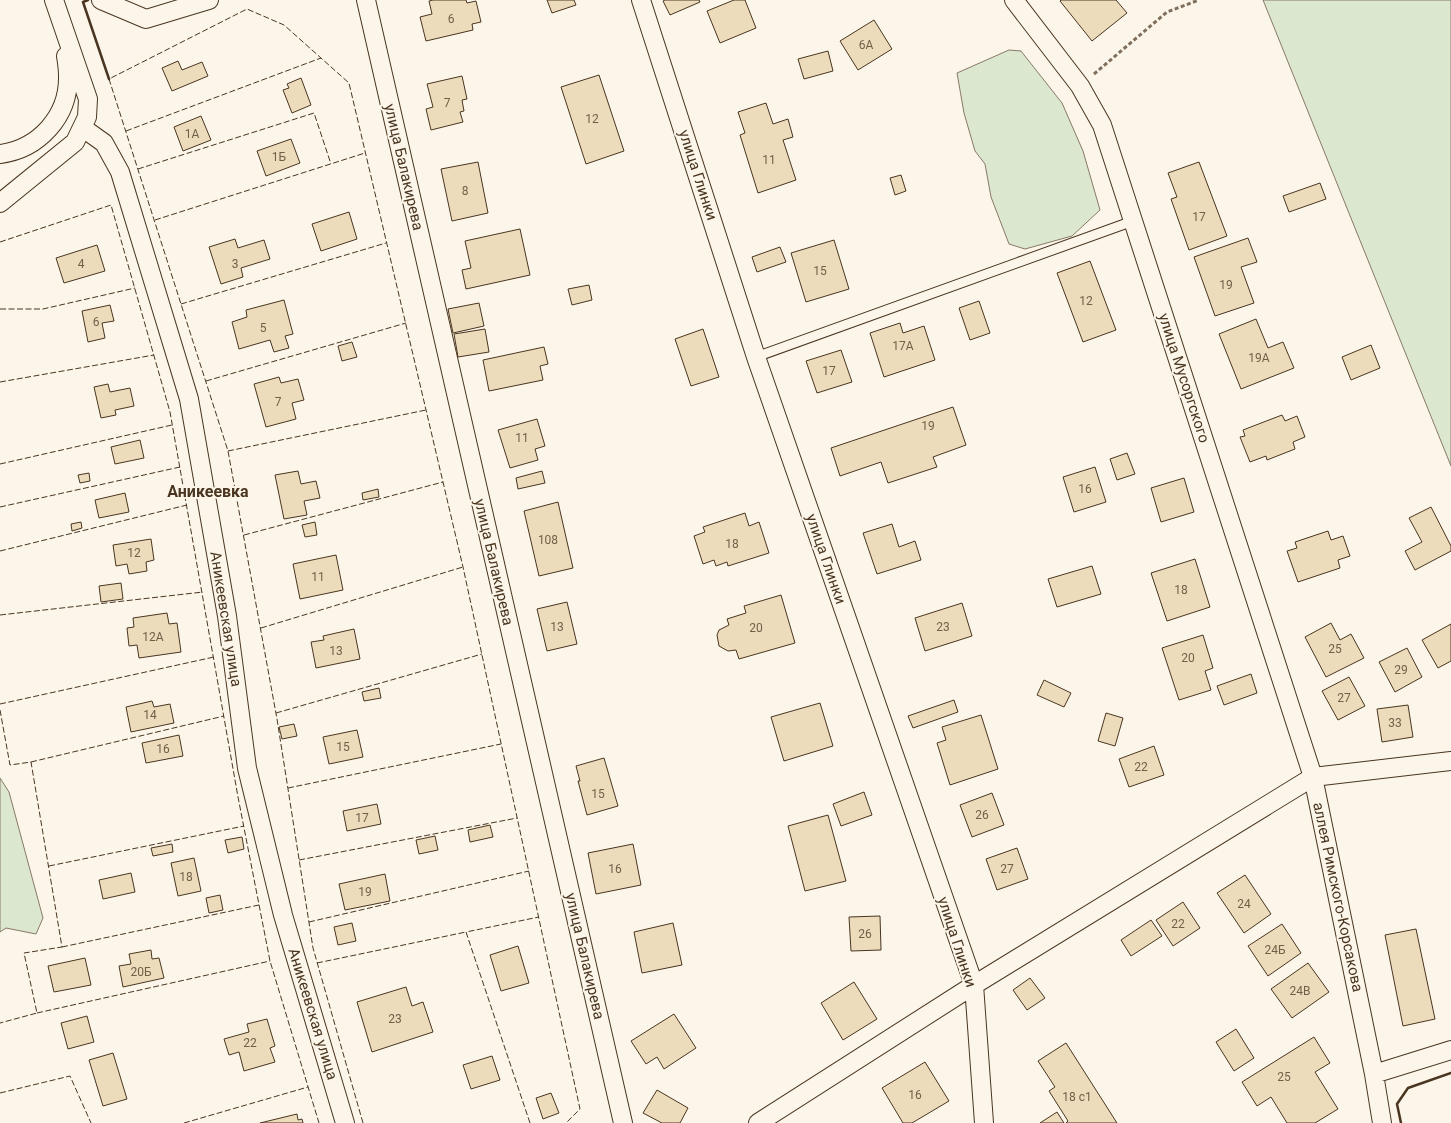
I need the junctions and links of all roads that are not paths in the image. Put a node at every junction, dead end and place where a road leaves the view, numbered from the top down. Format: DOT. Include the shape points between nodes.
graph roads {
  1 [pos="54,0"];
  2 [pos="101,0"];
  3 [pos="209,0"];
  4 [pos="366,0"];
  5 [pos="641,0"];
  6 [pos="1014,0"];
  7 [pos="62,21"];
  8 [pos="83,128"];
  9 [pos="0,154"];
  10 [pos="0,203"];
  11 [pos="1133,221"];
  12 [pos="756,357"];
  13 [pos="1451,761"];
  14 [pos="1313,777"];
  15 [pos="974,985"];
  16 [pos="1451,1050"];
  17 [pos="1374,1074"];
  18 [pos="345,1123"];
  19 [pos="623,1123"];
  20 [pos="758,1123"];
  21 [pos="984,1123"];
  22 [pos="1382,1123"];
  1 -- 7 [label="street"];
  2 -- 3 [label="street" via="146,19"];
  4 -- 19 [label="street, улица Балакирева"];
  5 -- 12 [label="street, улица Глинки"];
  6 -- 11 [label="street, улица Мусоргского" via="1080,86 1102,125"];
  7 -- 8 [label="street" via="88,99"];
  7 -- 9 [label="street" via="69,76 64,104 42,136 29,146"];
  8 -- 10 [label="street" via="68,148"];
  8 -- 18 [label="street, Аникеевская улица" via="104,144 120,172 189,399 227,616 247,768 284,915"];
  11 -- 12 [label="lane"];
  11 -- 14 [label="street, улица Мусоргского"];
  12 -- 15 [label="street, улица Глинки"];
  13 -- 14 [label="street"];
  14 -- 15 [label="street"];
  14 -- 17 [label="street, аллея Римского-Корсакова"];
  15 -- 20 [label="street"];
  15 -- 21 [label="street, улица Глинки"];
  16 -- 17 [label="street"];
  17 -- 22 [label="street, аллея Римского-Корсакова"];
}
